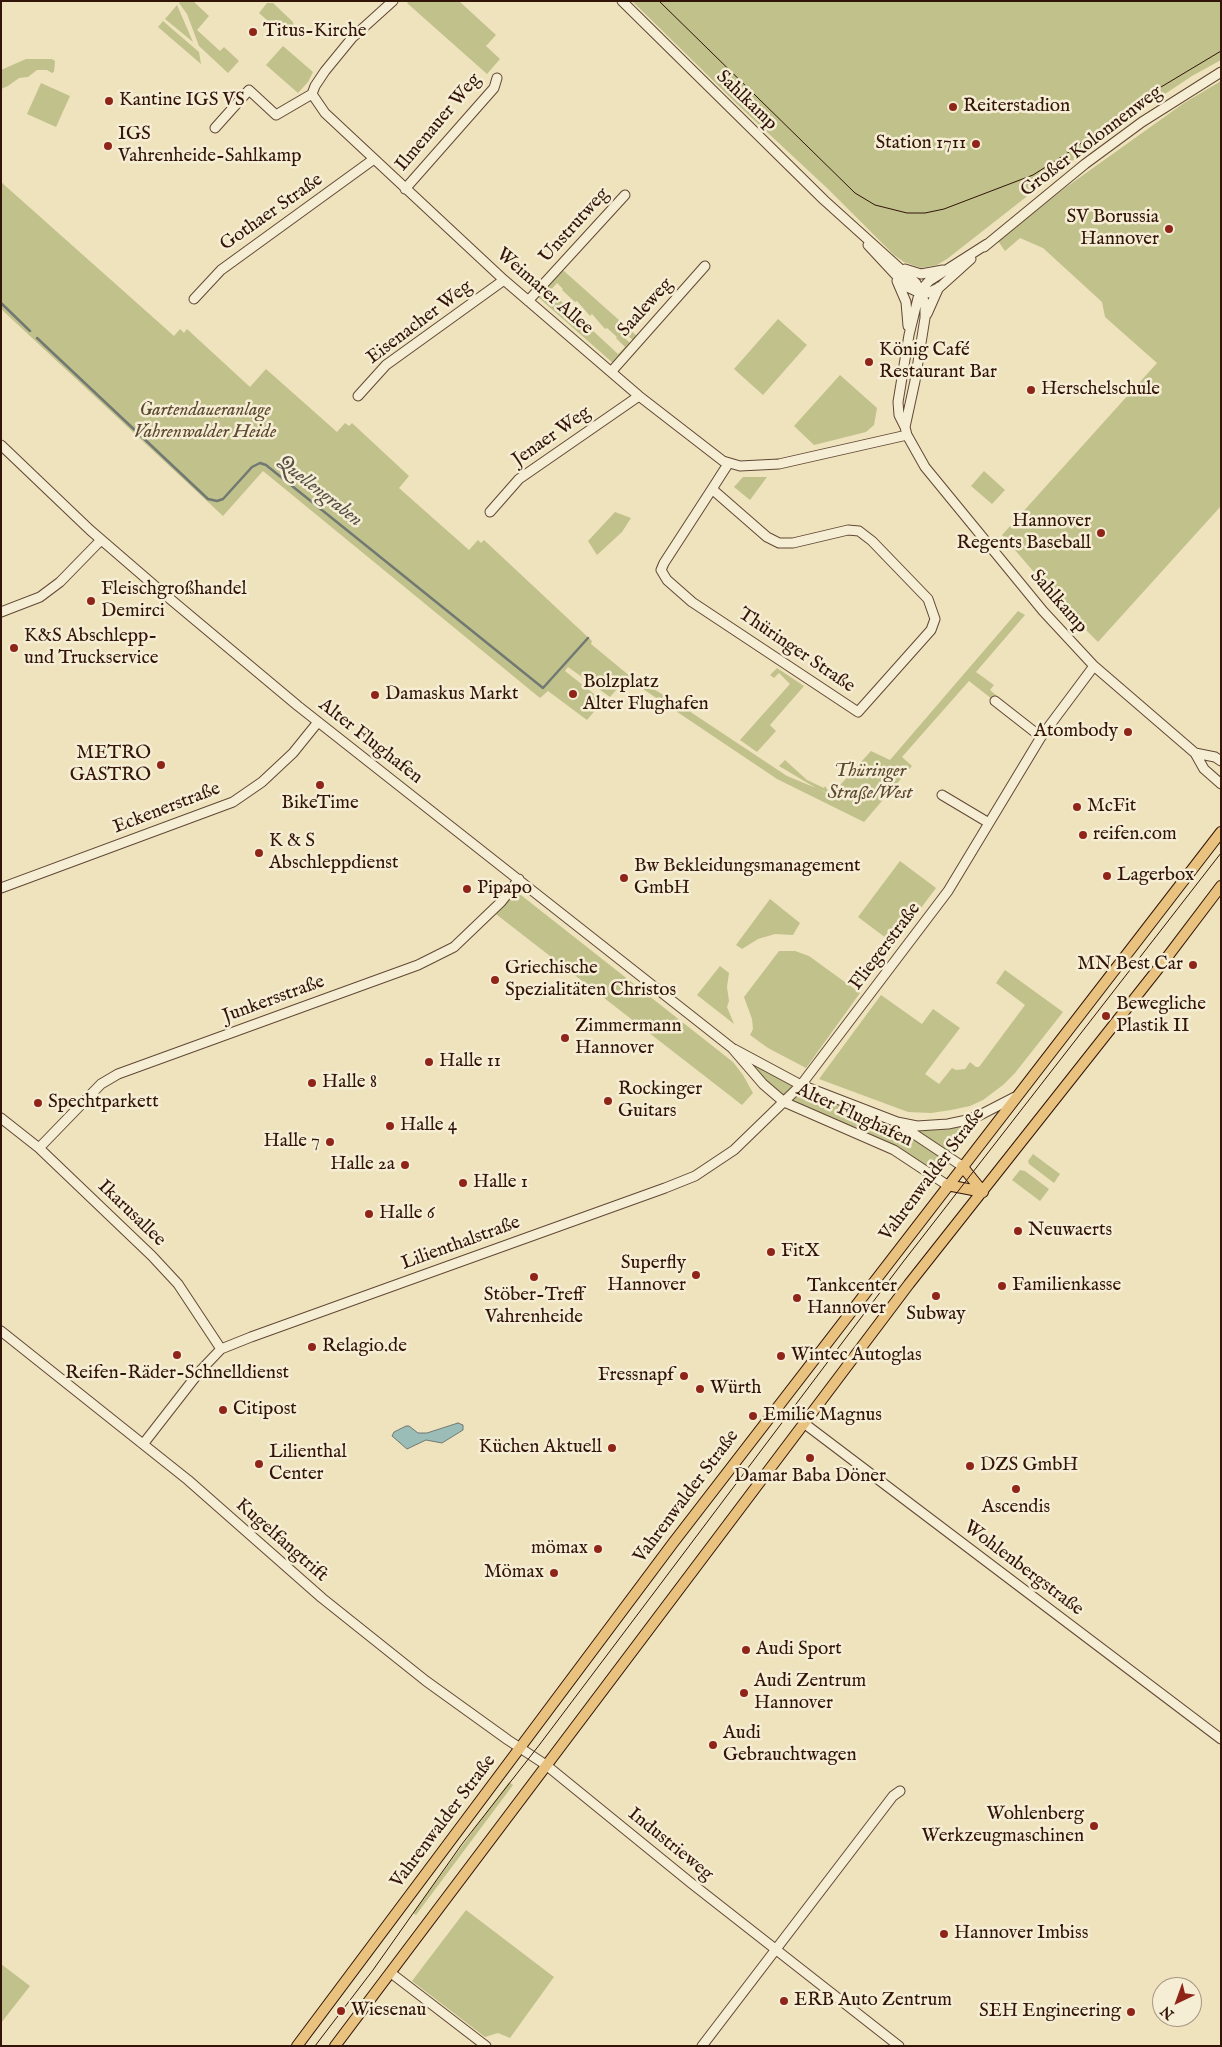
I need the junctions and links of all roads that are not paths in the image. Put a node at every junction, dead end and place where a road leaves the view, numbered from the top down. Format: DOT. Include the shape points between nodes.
graph roads {
  1 [pos="393,1"];
  2 [pos="622,1"];
  3 [pos="1221,72"];
  4 [pos="497,78"];
  5 [pos="312,94"];
  6 [pos="215,128"];
  7 [pos="374,159"];
  8 [pos="405,189"];
  9 [pos="625,195"];
  10 [pos="848,222"];
  11 [pos="987,244"];
  12 [pos="705,266"];
  13 [pos="901,268"];
  14 [pos="950,268"];
  15 [pos="890,270"];
  16 [pos="504,280"];
  17 [pos="940,287"];
  18 [pos="920,293"];
  19 [pos="194,300"];
  20 [pos="528,301"];
  21 [pos="925,318"];
  22 [pos="908,335"];
  23 [pos="611,372"];
  24 [pos="358,396"];
  25 [pos="639,396"];
  26 [pos="906,431"];
  27 [pos="1,445"];
  28 [pos="728,464"];
  29 [pos="712,489"];
  30 [pos="490,512"];
  31 [pos="101,540"];
  32 [pos="1,612"];
  33 [pos="1094,666"];
  34 [pos="995,701"];
  35 [pos="318,722"];
  36 [pos="1041,737"];
  37 [pos="1195,753"];
  38 [pos="1221,762"];
  39 [pos="1221,784"];
  40 [pos="942,795"];
  41 [pos="989,823"];
  42 [pos="1221,832"];
  43 [pos="519,879"];
  44 [pos="1221,886"];
  45 [pos="1,888"];
  46 [pos="732,1048"];
  47 [pos="802,1085"];
  48 [pos="1015,1097"];
  49 [pos="784,1102"];
  50 [pos="1,1118"];
  51 [pos="897,1122"];
  52 [pos="39,1148"];
  53 [pos="962,1166"];
  54 [pos="947,1185"];
  55 [pos="983,1192"];
  56 [pos="1,1331"];
  57 [pos="221,1349"];
  58 [pos="805,1424"];
  59 [pos="144,1443"];
  60 [pos="1221,1739"];
  61 [pos="520,1749"];
  62 [pos="546,1765"];
  63 [pos="900,1791"];
  64 [pos="775,1949"];
  65 [pos="391,1973"];
  66 [pos="297,2046"];
  67 [pos="335,2046"];
  68 [pos="486,2046"];
  69 [pos="702,2046"];
  70 [pos="899,2046"];
  1 -- 5 [label="street" via="352,38 325,71"];
  2 -- 10 [label="street, Sahlkamp"];
  3 -- 11 [label="street, Großer Kolonnenweg" via="1099,153"];
  4 -- 8 [label="street, Ilmenauer Weg" via="494,88"];
  5 -- 6 [label="street" via="276,115 249,90"];
  5 -- 7 [label="street, Weimarer Allee" via="325,113"];
  7 -- 8 [label="street, Weimarer Allee"];
  7 -- 19 [label="street, Gothaer Straße" via="220,270"];
  8 -- 16 [label="street, Weimarer Allee"];
  9 -- 20 [label="street, Unstrutweg"];
  10 -- 13 [label="street, Sahlkamp"];
  10 -- 15 [label="street, Sahlkamp"];
  11 -- 14 [label="street, Großer Kolonnenweg"];
  11 -- 17 [label="street, Großer Kolonnenweg"];
  12 -- 23 [label="street, Saaleweg"];
  13 -- 14 [label="street, Sahlkamp" via="921,274"];
  13 -- 18 [label="street, Sahlkamp" via="916,283"];
  14 -- 18 [label="street, Großer Kolonnenweg" via="926,284"];
  15 -- 18 [label="street, Sahlkamp" via="907,287"];
  15 -- 22 [label="street, Sahlkamp" via="906,302"];
  16 -- 20 [label="street, Weimarer Allee"];
  16 -- 24 [label="street, Eisenacher Weg" via="386,365"];
  17 -- 18 [label="street, Großer Kolonnenweg"];
  17 -- 21 [label="street, Großer Kolonnenweg"];
  18 -- 21 [label="street, Sahlkamp" via="925,303"];
  18 -- 22 [label="street, Sahlkamp"];
  20 -- 23 [label="street, Weimarer Allee"];
  21 -- 26 [label="street, Sahlkamp"];
  22 -- 26 [label="street, Sahlkamp" via="898,402"];
  23 -- 25 [label="street, Weimarer Allee"];
  25 -- 28 [label="street, Weimarer Allee"];
  25 -- 30 [label="street, Jenaer Weg" via="519,479"];
  26 -- 28 [label="street" via="779,464"];
  26 -- 33 [label="street, Sahlkamp" via="925,467 970,524"];
  27 -- 31 [label="street, Alter Flughafen"];
  28 -- 29 [label="street, Thüringer Straße"];
  29 -- 29 [label="street, Thüringer Straße" via="664,562 661,570 667,580 692,602 858,712 932,630 935,619 928,599 859,530 779,543"];
  31 -- 32 [label="street" via="60,582 40,596"];
  31 -- 35 [label="street, Alter Flughafen"];
  33 -- 36 [label="street, Fliegerstraße"];
  33 -- 37 [label="street, Sahlkamp"];
  34 -- 36 [label="street"];
  35 -- 43 [label="street, Alter Flughafen"];
  35 -- 45 [label="street, Eckenerstraße" via="293,753 262,782 233,802"];
  36 -- 41 [label="street, Fliegerstraße"];
  37 -- 38 [label="street, Sahlkamp" via="1215,757"];
  37 -- 39 [label="street, Sahlkamp" via="1204,769"];
  40 -- 41 [label="street"];
  41 -- 47 [label="street, Fliegerstraße" via="948,891"];
  42 -- 48 [label="main road, Vahrenwalder Straße"];
  43 -- 46 [label="street, Alter Flughafen"];
  43 -- 52 [label="street, Junkersstraße" via="501,902 454,947 418,965 118,1074 101,1084"];
  44 -- 55 [label="main road"];
  46 -- 47 [label="street, Alter Flughafen"];
  46 -- 49 [label="street, Alter Flughafen"];
  47 -- 49 [label="street, Lilienthalstraße"];
  47 -- 51 [label="street, Alter Flughafen"];
  48 -- 51 [label="street, Alter Flughafen" via="980,1116 948,1124 918,1126"];
  48 -- 53 [label="main road, Vahrenwalder Straße"];
  49 -- 54 [label="street, Alter Flughafen" via="894,1150"];
  49 -- 57 [label="street, Lilienthalstraße" via="734,1150 695,1176"];
  50 -- 52 [label="street, Ikarusallee"];
  51 -- 53 [label="street, Alter Flughafen"];
  52 -- 57 [label="street, Ikarusallee" via="178,1284"];
  53 -- 54 [label="main road, Vahrenwalder Straße"];
  53 -- 55 [label="main road"];
  54 -- 55 [label="main road"];
  54 -- 61 [label="main road, Vahrenwalder Straße"];
  55 -- 58 [label="main road" via="909,1284"];
  56 -- 59 [label="street, Kugelfangtrift"];
  57 -- 59 [label="street, Lilienthalstraße"];
  58 -- 60 [label="street, Wohlenbergstraße"];
  58 -- 62 [label="main road"];
  59 -- 61 [label="street, Kugelfangtrift" via="322,1598 426,1681"];
  61 -- 62 [label="street, Kugelfangtrift"];
  61 -- 66 [label="main road, Vahrenwalder Straße"];
  62 -- 64 [label="street, Industrieweg"];
  62 -- 65 [label="main road"];
  63 -- 64 [label="street"];
  64 -- 69 [label="street"];
  64 -- 70 [label="street, Industrieweg"];
  65 -- 67 [label="main road"];
  65 -- 68 [label="street"];
}
